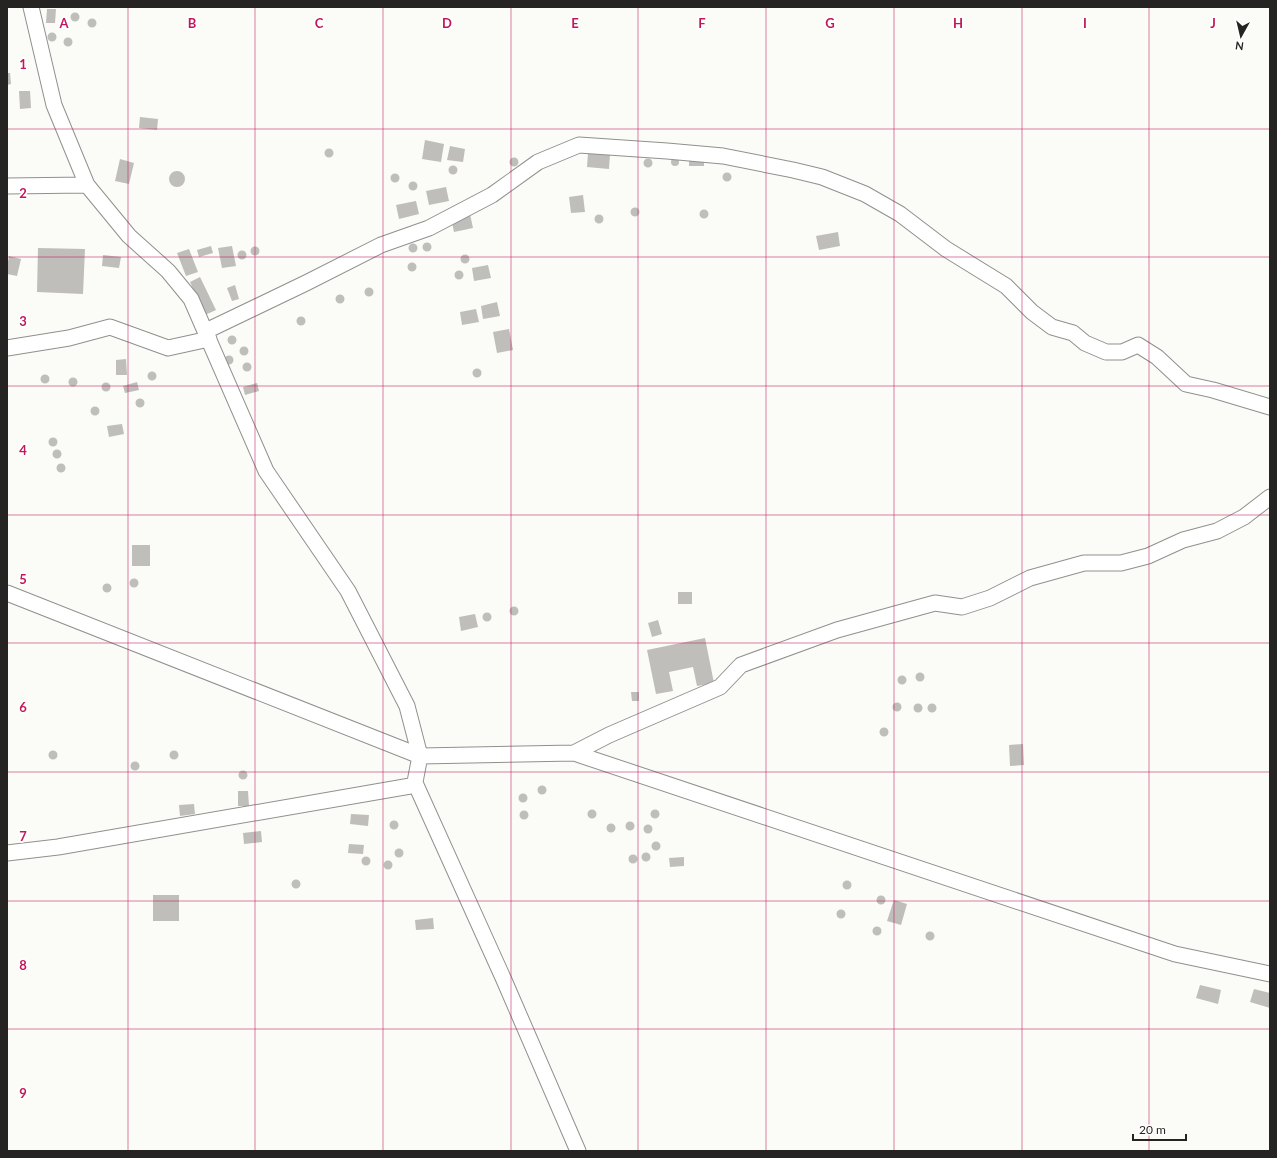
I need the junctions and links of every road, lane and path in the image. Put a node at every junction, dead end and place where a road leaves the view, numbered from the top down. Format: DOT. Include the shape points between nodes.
graph roads {
  1 [pos="31,7"];
  2 [pos="87,185"];
  3 [pos="7,186"];
  4 [pos="207,335"];
  5 [pos="7,348"];
  6 [pos="1270,407"];
  7 [pos="1270,497"];
  8 [pos="7,593"];
  9 [pos="574,753"];
  10 [pos="420,756"];
  11 [pos="416,785"];
  12 [pos="7,853"];
  13 [pos="1270,974"];
  14 [pos="578,1151"];
  1 -- 2 [label="street" via="54,105"];
  2 -- 3 [label="street"];
  2 -- 4 [label="street" via="129,236 168,271 192,299"];
  4 -- 5 [label="street" via="168,348 110,327 69,338"];
  4 -- 6 [label="street" via="381,245 429,228 492,195 538,162 579,145 724,156 822,177 865,194 900,214 946,249 1006,286 1032,312 1052,327 1073,333 1085,343 1106,352 1122,352 1138,345 1157,357 1186,384"];
  4 -- 10 [label="street" via="266,471 348,591 407,706"];
  7 -- 9 [label="street" via="1217,531 1183,540 1148,556 1121,563 1084,563 1030,578 990,598 962,607 935,603 837,630 741,665 720,687 609,734"];
  8 -- 10 [label="street"];
  9 -- 10 [label="street"];
  9 -- 13 [label="street" via="1175,954"];
  10 -- 11 [label="street"];
  11 -- 12 [label="street" via="58,847"];
  11 -- 14 [label="street"];
}
